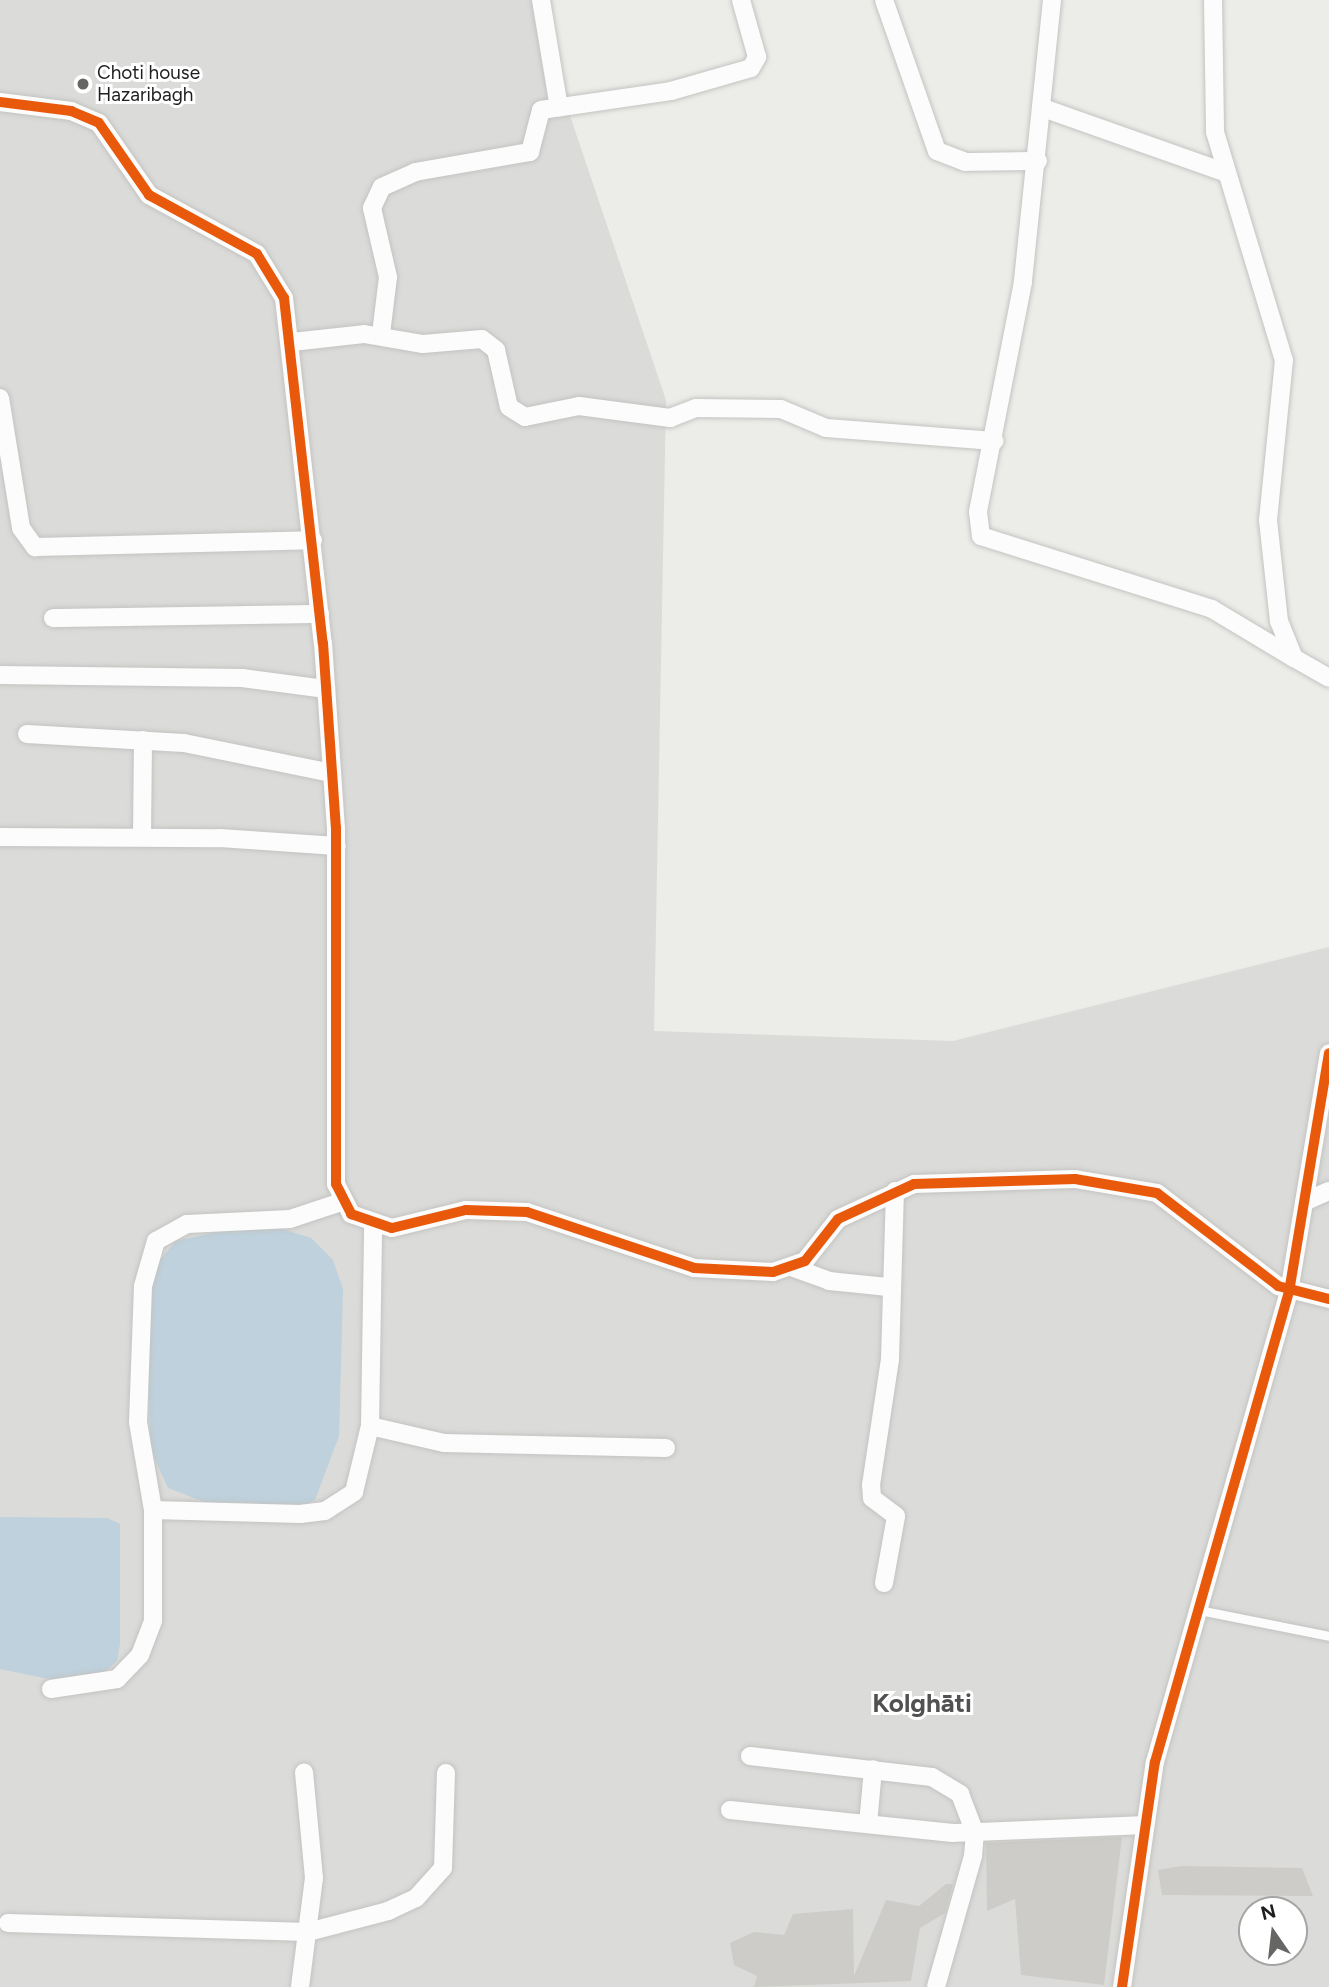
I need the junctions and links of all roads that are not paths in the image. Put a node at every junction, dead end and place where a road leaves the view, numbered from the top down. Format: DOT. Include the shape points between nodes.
graph roads {
  1 [pos="541,0"];
  2 [pos="741,0"];
  3 [pos="884,0"];
  4 [pos="1052,0"];
  5 [pos="1213,0"];
  6 [pos="0,102"];
  7 [pos="559,107"];
  8 [pos="1043,108"];
  9 [pos="1038,161"];
  10 [pos="1224,172"];
  11 [pos="381,334"];
  12 [pos="292,342"];
  13 [pos="0,398"];
  14 [pos="995,441"];
  15 [pos="313,540"];
  16 [pos="320,614"];
  17 [pos="53,618"];
  18 [pos="1294,658"];
  19 [pos="0,675"];
  20 [pos="1329,678"];
  21 [pos="326,689"];
  22 [pos="27,734"];
  23 [pos="143,740"];
  24 [pos="332,774"];
  25 [pos="142,836"];
  26 [pos="0,837"];
  27 [pos="337,846"];
  28 [pos="1329,1053"];
  29 [pos="895,1191"];
  30 [pos="1329,1191"];
  31 [pos="341,1202"];
  32 [pos="1304,1202"];
  33 [pos="373,1226"];
  34 [pos="794,1268"];
  35 [pos="888,1287"];
  36 [pos="1289,1292"];
  37 [pos="1329,1299"];
  38 [pos="370,1426"];
  39 [pos="666,1448"];
  40 [pos="153,1510"];
  41 [pos="884,1583"];
  42 [pos="1199,1610"];
  43 [pos="1329,1636"];
  44 [pos="51,1689"];
  45 [pos="750,1756"];
  46 [pos="873,1769"];
  47 [pos="304,1772"];
  48 [pos="446,1773"];
  49 [pos="730,1810"];
  50 [pos="867,1824"];
  51 [pos="1143,1825"];
  52 [pos="975,1833"];
  53 [pos="8,1923"];
  54 [pos="308,1932"];
  55 [pos="300,1987"];
  56 [pos="936,1987"];
  57 [pos="1122,1987"];
  1 -- 7 [label="street"];
  2 -- 7 [label="street" via="757,57 751,68 671,91"];
  3 -- 9 [label="street" via="937,151 965,162"];
  4 -- 8 [label="street"];
  5 -- 10 [label="street" via="1212,76"];
  6 -- 12 [label="street" via="71,111 99,123 149,195 268,263 284,298"];
  7 -- 11 [label="street" via="536,114 530,152 415,172 395,178 373,197 388,277"];
  8 -- 9 [label="street"];
  8 -- 10 [label="street"];
  9 -- 14 [label="street"];
  10 -- 18 [label="street" via="1283,360 1268,520 1279,621"];
  11 -- 12 [label="street"];
  11 -- 14 [label="street" via="423,344 492,342 509,407 525,417 579,405 670,418 696,408 781,409 826,428"];
  12 -- 15 [label="street"];
  13 -- 15 [label="street" via="21,528 35,547"];
  14 -- 18 [label="street" via="978,512 981,536 1212,609"];
  15 -- 16 [label="street"];
  16 -- 17 [label="street"];
  16 -- 21 [label="street"];
  18 -- 20 [label="street"];
  19 -- 21 [label="street" via="242,678"];
  21 -- 24 [label="street"];
  22 -- 23 [label="street"];
  23 -- 24 [label="street" via="206,746"];
  23 -- 25 [label="street"];
  24 -- 27 [label="street"];
  25 -- 26 [label="street"];
  25 -- 27 [label="street"];
  27 -- 31 [label="street" via="335,1155"];
  28 -- 32 [label="street"];
  29 -- 34 [label="street" via="838,1219"];
  29 -- 35 [label="street"];
  29 -- 36 [label="street" via="946,1178 1075,1179 1132,1186 1176,1203"];
  30 -- 32 [label="street"];
  31 -- 33 [label="street"];
  31 -- 40 [label="street" via="290,1219 187,1224 156,1241 143,1286 138,1422"];
  32 -- 36 [label="street"];
  33 -- 34 [label="street" via="392,1228 492,1208 527,1212 694,1268"];
  33 -- 38 [label="street"];
  34 -- 35 [label="street" via="829,1281"];
  35 -- 41 [label="street" via="890,1359 871,1485 872,1498 896,1516"];
  36 -- 37 [label="street"];
  36 -- 42 [label="street"];
  38 -- 39 [label="street" via="444,1443"];
  38 -- 40 [label="street" via="354,1492 325,1511"];
  40 -- 44 [label="street" via="153,1620 141,1655 117,1679"];
  42 -- 43 [label="lane"];
  42 -- 51 [label="street"];
  45 -- 46 [label="street"];
  46 -- 50 [label="street"];
  46 -- 52 [label="street" via="948,1783 965,1801"];
  47 -- 54 [label="street" via="314,1878"];
  48 -- 54 [label="street" via="447,1850 435,1882 388,1911"];
  49 -- 50 [label="street"];
  50 -- 52 [label="street"];
  51 -- 52 [label="street"];
  51 -- 57 [label="street"];
  52 -- 56 [label="street" via="969,1877"];
  53 -- 54 [label="street"];
  54 -- 55 [label="street"];
}
